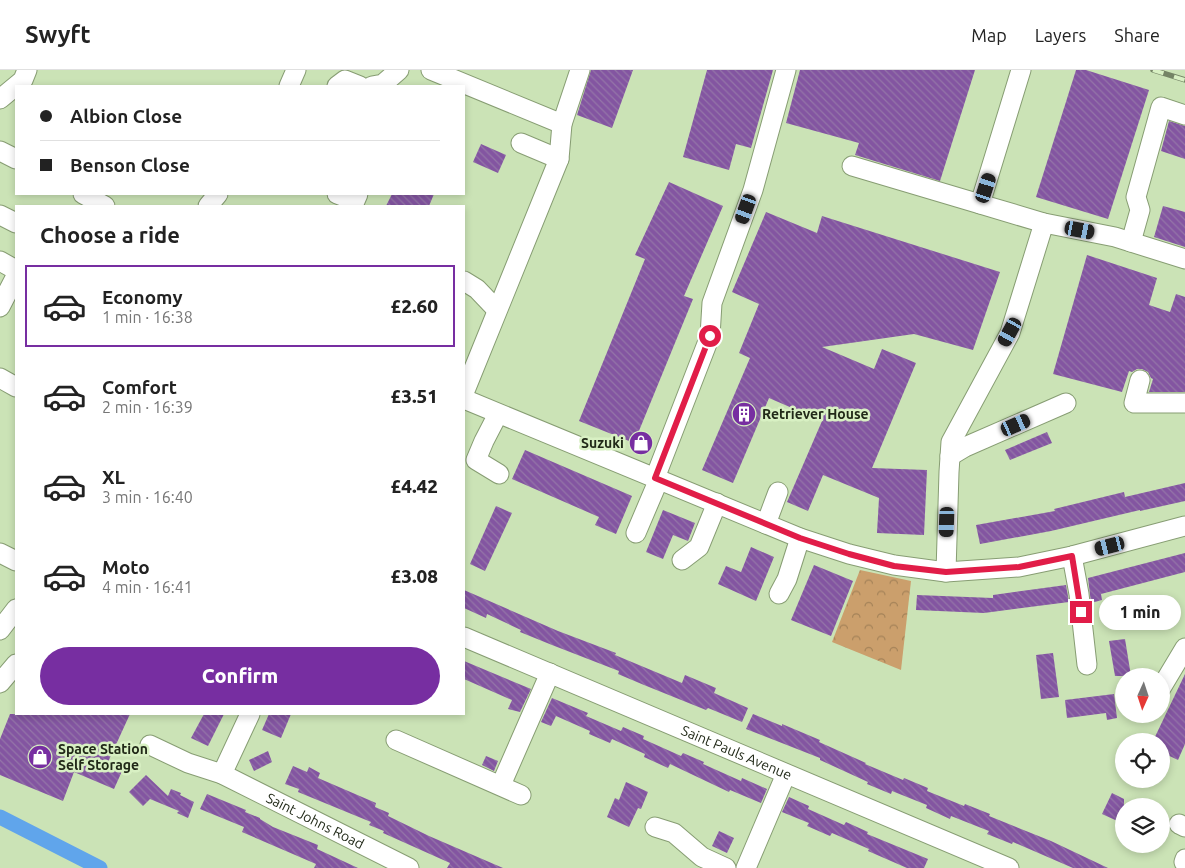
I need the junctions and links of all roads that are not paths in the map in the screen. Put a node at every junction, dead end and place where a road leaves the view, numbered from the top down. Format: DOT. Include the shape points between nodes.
graph roads {
  1 [pos="27,70"];
  2 [pos="296,70"];
  3 [pos="401,70"];
  4 [pos="431,70"];
  5 [pos="580,70"];
  6 [pos="786,70"];
  7 [pos="1021,70"];
  8 [pos="17,85"];
  9 [pos="289,85"];
  10 [pos="338,85"];
  11 [pos="358,85"];
  12 [pos="378,85"];
  13 [pos="396,85"];
  14 [pos="15,87"];
  15 [pos="0,99"];
  16 [pos="1185,115"];
  17 [pos="562,124"];
  18 [pos="520,143"];
  19 [pos="0,151"];
  20 [pos="15,158"];
  21 [pos="559,159"];
  22 [pos="852,166"];
  23 [pos="217,195"];
  24 [pos="341,195"];
  25 [pos="359,200"];
  26 [pos="980,204"];
  27 [pos="209,205"];
  28 [pos="0,215"];
  29 [pos="15,222"];
  30 [pos="1044,223"];
  31 [pos="1130,242"];
  32 [pos="1185,259"];
  33 [pos="0,261"];
  34 [pos="15,269"];
  35 [pos="15,278"];
  36 [pos="465,282"];
  37 [pos="0,307"];
  38 [pos="497,310"];
  39 [pos="0,378"];
  40 [pos="1140,380"];
  41 [pos="15,386"];
  42 [pos="465,390"];
  43 [pos="465,399"];
  44 [pos="1066,403"];
  45 [pos="1185,403"];
  46 [pos="498,414"];
  47 [pos="950,456"];
  48 [pos="499,474"];
  49 [pos="657,479"];
  50 [pos="778,492"];
  51 [pos="716,503"];
  52 [pos="766,524"];
  53 [pos="1185,526"];
  54 [pos="636,533"];
  55 [pos="800,538"];
  56 [pos="0,553"];
  57 [pos="1072,556"];
  58 [pos="15,560"];
  59 [pos="682,560"];
  60 [pos="946,572"];
  61 [pos="779,594"];
  62 [pos="15,610"];
  63 [pos="0,630"];
  64 [pos="465,637"];
  65 [pos="1185,648"];
  66 [pos="15,665"];
  67 [pos="1087,665"];
  68 [pos="550,673"];
  69 [pos="1170,673"];
  70 [pos="0,683"];
  71 [pos="250,715"];
  72 [pos="396,740"];
  73 [pos="150,745"];
  74 [pos="222,774"];
  75 [pos="786,774"];
  76 [pos="502,785"];
  77 [pos="522,795"];
  78 [pos="655,827"];
  79 [pos="408,868"];
  80 [pos="726,868"];
  81 [pos="746,868"];
  82 [pos="1009,868"];
  1 -- 8 [label="street"];
  2 -- 9 [label="street"];
  3 -- 12 [label="street"];
  3 -- 13 [label="street"];
  4 -- 17 [label="street"];
  5 -- 17 [label="street"];
  6 -- 49 [label="street" via="753,190 712,303 710,336"];
  7 -- 26 [label="street"];
  10 -- 11 [label="street" via="345,80"];
  14 -- 15 [label="street"];
  16 -- 31 [label="street" via="1161,107 1136,196 1140,210"];
  17 -- 21 [label="street"];
  18 -- 21 [label="street"];
  19 -- 20 [label="street"];
  21 -- 38 [label="street"];
  22 -- 26 [label="street"];
  23 -- 27 [label="street"];
  24 -- 25 [label="street"];
  26 -- 30 [label="street"];
  28 -- 29 [label="street"];
  30 -- 31 [label="street"];
  30 -- 47 [label="street" via="1010,332 951,442"];
  31 -- 32 [label="street"];
  33 -- 34 [label="street"];
  35 -- 37 [label="street"];
  36 -- 38 [label="street"];
  38 -- 42 [label="street"];
  39 -- 41 [label="street"];
  40 -- 45 [label="street" via="1134,403"];
  43 -- 46 [label="street"];
  44 -- 47 [label="street"];
  46 -- 48 [label="street" via="476,460"];
  46 -- 49 [label="street"];
  47 -- 60 [label="street"];
  49 -- 51 [label="street"];
  49 -- 54 [label="street"];
  50 -- 52 [label="street"];
  51 -- 52 [label="street"];
  51 -- 59 [label="street" via="699,547"];
  52 -- 55 [label="street"];
  53 -- 57 [label="street"];
  55 -- 60 [label="street" via="894,566"];
  55 -- 61 [label="street"];
  56 -- 58 [label="street"];
  57 -- 60 [label="street" via="1019,567"];
  57 -- 67 [label="street"];
  62 -- 63 [label="street"];
  64 -- 68 [label="street, Saint Pauls Avenue"];
  65 -- 69 [label="street"];
  66 -- 70 [label="street"];
  68 -- 75 [label="street, Saint Pauls Avenue"];
  68 -- 76 [label="street"];
  71 -- 74 [label="street"];
  72 -- 76 [label="street"];
  73 -- 74 [label="street, Saint Johns Road"];
  74 -- 79 [label="street, Saint Johns Road"];
  75 -- 81 [label="street"];
  75 -- 82 [label="street, Saint Pauls Avenue"];
  76 -- 77 [label="street"];
  78 -- 80 [label="street" via="676,826 702,857"];
}
